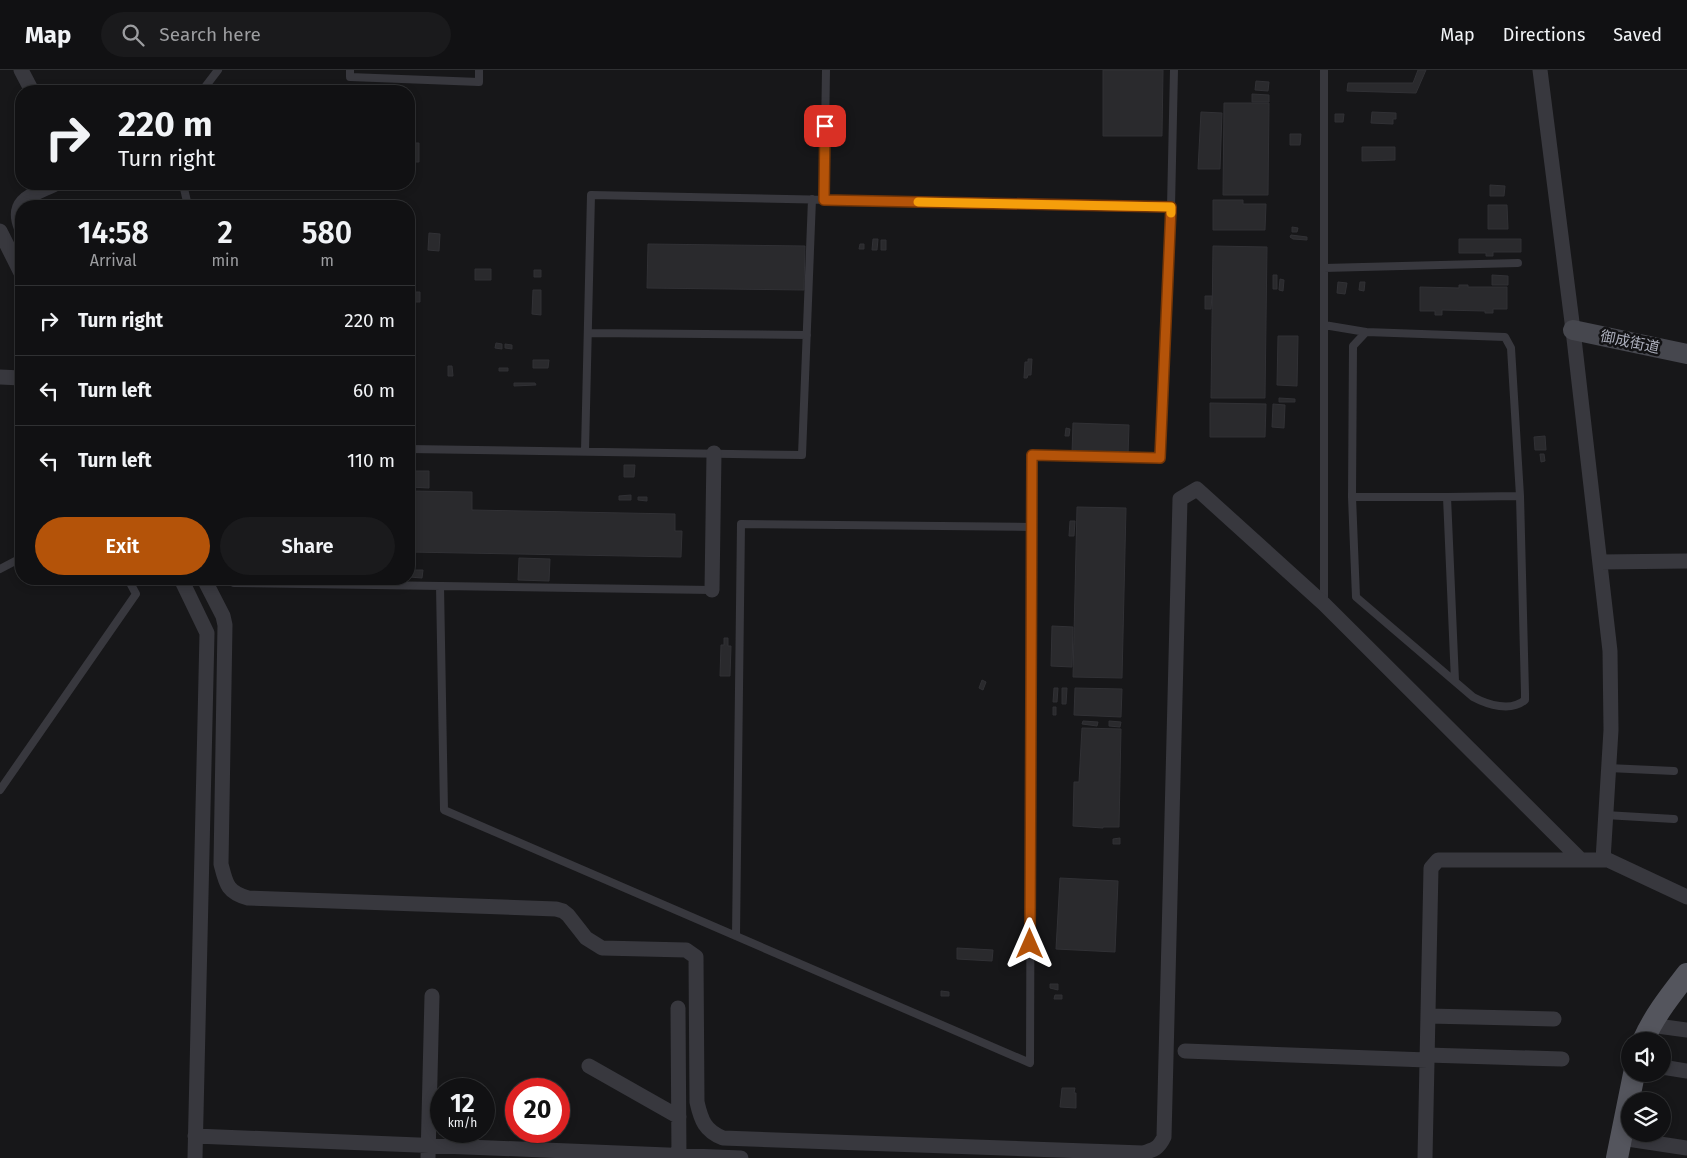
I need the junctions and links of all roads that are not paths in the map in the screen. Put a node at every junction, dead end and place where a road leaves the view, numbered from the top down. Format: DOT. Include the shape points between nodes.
graph roads {
  1 [pos="21,70"];
  2 [pos="218,70"];
  3 [pos="350,70"];
  4 [pos="416,70"];
  5 [pos="479,70"];
  6 [pos="826,70"];
  7 [pos="1174,70"];
  8 [pos="1324,70"];
  9 [pos="1540,70"];
  10 [pos="415,80"];
  11 [pos="29,85"];
  12 [pos="207,85"];
  13 [pos="43,190"];
  14 [pos="812,199"];
  15 [pos="23,200"];
  16 [pos="824,200"];
  17 [pos="1171,207"];
  18 [pos="0,231"];
  19 [pos="15,261"];
  20 [pos="1518,264"];
  21 [pos="1324,268"];
  22 [pos="1324,325"];
  23 [pos="1574,330"];
  24 [pos="1366,332"];
  25 [pos="588,333"];
  26 [pos="807,335"];
  27 [pos="1687,354"];
  28 [pos="0,377"];
  29 [pos="15,378"];
  30 [pos="415,449"];
  31 [pos="585,451"];
  32 [pos="714,453"];
  33 [pos="1520,496"];
  34 [pos="1352,497"];
  35 [pos="1447,498"];
  36 [pos="1032,527"];
  37 [pos="1687,560"];
  38 [pos="15,561"];
  39 [pos="1600,562"];
  40 [pos="0,569"];
  41 [pos="131,585"];
  42 [pos="184,585"];
  43 [pos="207,585"];
  44 [pos="371,585"];
  45 [pos="440,586"];
  46 [pos="712,590"];
  47 [pos="1324,604"];
  48 [pos="1456,681"];
  49 [pos="1608,768"];
  50 [pos="1674,771"];
  51 [pos="0,790"];
  52 [pos="1605,816"];
  53 [pos="1674,819"];
  54 [pos="1581,860"];
  55 [pos="1603,860"];
  56 [pos="1687,897"];
  57 [pos="736,936"];
  58 [pos="1687,974"];
  59 [pos="432,996"];
  60 [pos="678,1008"];
  61 [pos="1428,1016"];
  62 [pos="1554,1019"];
  63 [pos="1687,1030"];
  64 [pos="1647,1032"];
  65 [pos="1660,1032"];
  66 [pos="1184,1051"];
  67 [pos="1427,1058"];
  68 [pos="1562,1059"];
  69 [pos="589,1066"];
  70 [pos="1671,1069"];
  71 [pos="1687,1072"];
  72 [pos="1632,1082"];
  73 [pos="679,1117"];
  74 [pos="195,1136"];
  75 [pos="1619,1148"];
  76 [pos="1687,1148"];
  77 [pos="428,1152"];
  78 [pos="679,1157"];
  79 [pos="195,1158"];
  80 [pos="741,1158"];
  81 [pos="1424,1158"];
  1 -- 11 [label="street"];
  2 -- 12 [label="lane"];
  3 -- 10 [label="lane" via="350,77"];
  4 -- 10 [label="lane"];
  5 -- 10 [label="lane" via="478,82"];
  6 -- 16 [label="lane"];
  7 -- 17 [label="lane"];
  8 -- 21 [label="lane"];
  9 -- 23 [label="street"];
  13 -- 15 [label="street"];
  14 -- 16 [label="lane"];
  14 -- 25 [label="lane" via="592,195"];
  14 -- 26 [label="lane"];
  16 -- 17 [label="lane"];
  17 -- 36 [label="lane" via="1160,458 1032,455"];
  18 -- 19 [label="street"];
  20 -- 21 [label="lane"];
  21 -- 22 [label="lane"];
  22 -- 24 [label="lane"];
  22 -- 47 [label="lane"];
  23 -- 27 [label="street, 御成街道"];
  23 -- 39 [label="street"];
  24 -- 33 [label="lane" via="1504,337 1511,348"];
  24 -- 34 [label="lane" via="1353,346"];
  25 -- 26 [label="lane"];
  25 -- 31 [label="lane"];
  26 -- 32 [label="lane" via="802,455"];
  28 -- 29 [label="street"];
  30 -- 31 [label="lane"];
  31 -- 32 [label="lane"];
  32 -- 46 [label="street"];
  33 -- 35 [label="lane"];
  33 -- 48 [label="lane" via="1525,700 1520,704 1496,707 1473,697"];
  34 -- 35 [label="lane"];
  34 -- 48 [label="lane" via="1356,596"];
  35 -- 48 [label="lane"];
  36 -- 57 [label="lane" via="741,524"];
  36 -- 57 [label="lane" via="1030,1063"];
  37 -- 39 [label="street"];
  38 -- 40 [label="lane"];
  39 -- 49 [label="street" via="1610,652"];
  41 -- 51 [label="lane" via="136,594"];
  42 -- 74 [label="street" via="207,632"];
  43 -- 47 [label="street" via="225,625 221,864 229,887 236,894 248,898 556,909 568,914 586,938 602,948 686,950 696,957 699,1114 708,1130 723,1138 1143,1153 1160,1146 1164,1137 1180,499 1196,489"];
  44 -- 45 [label="lane"];
  45 -- 46 [label="lane"];
  45 -- 57 [label="lane" via="444,810"];
  47 -- 54 [label="street"];
  49 -- 50 [label="lane"];
  49 -- 52 [label="street"];
  52 -- 53 [label="lane"];
  52 -- 55 [label="street"];
  54 -- 55 [label="street"];
  54 -- 61 [label="street" via="1438,860 1431,868"];
  55 -- 56 [label="street"];
  58 -- 64 [label="main road"];
  59 -- 77 [label="street"];
  60 -- 73 [label="street"];
  61 -- 62 [label="street"];
  61 -- 67 [label="street"];
  63 -- 65 [label="street"];
  66 -- 67 [label="street"];
  67 -- 68 [label="street"];
  67 -- 81 [label="street"];
  69 -- 73 [label="street"];
  70 -- 71 [label="street"];
  72 -- 75 [label="main road"];
  73 -- 78 [label="street"];
  74 -- 77 [label="street"];
  74 -- 79 [label="street"];
  75 -- 76 [label="street"];
  77 -- 78 [label="street"];
  78 -- 80 [label="street"];
}
